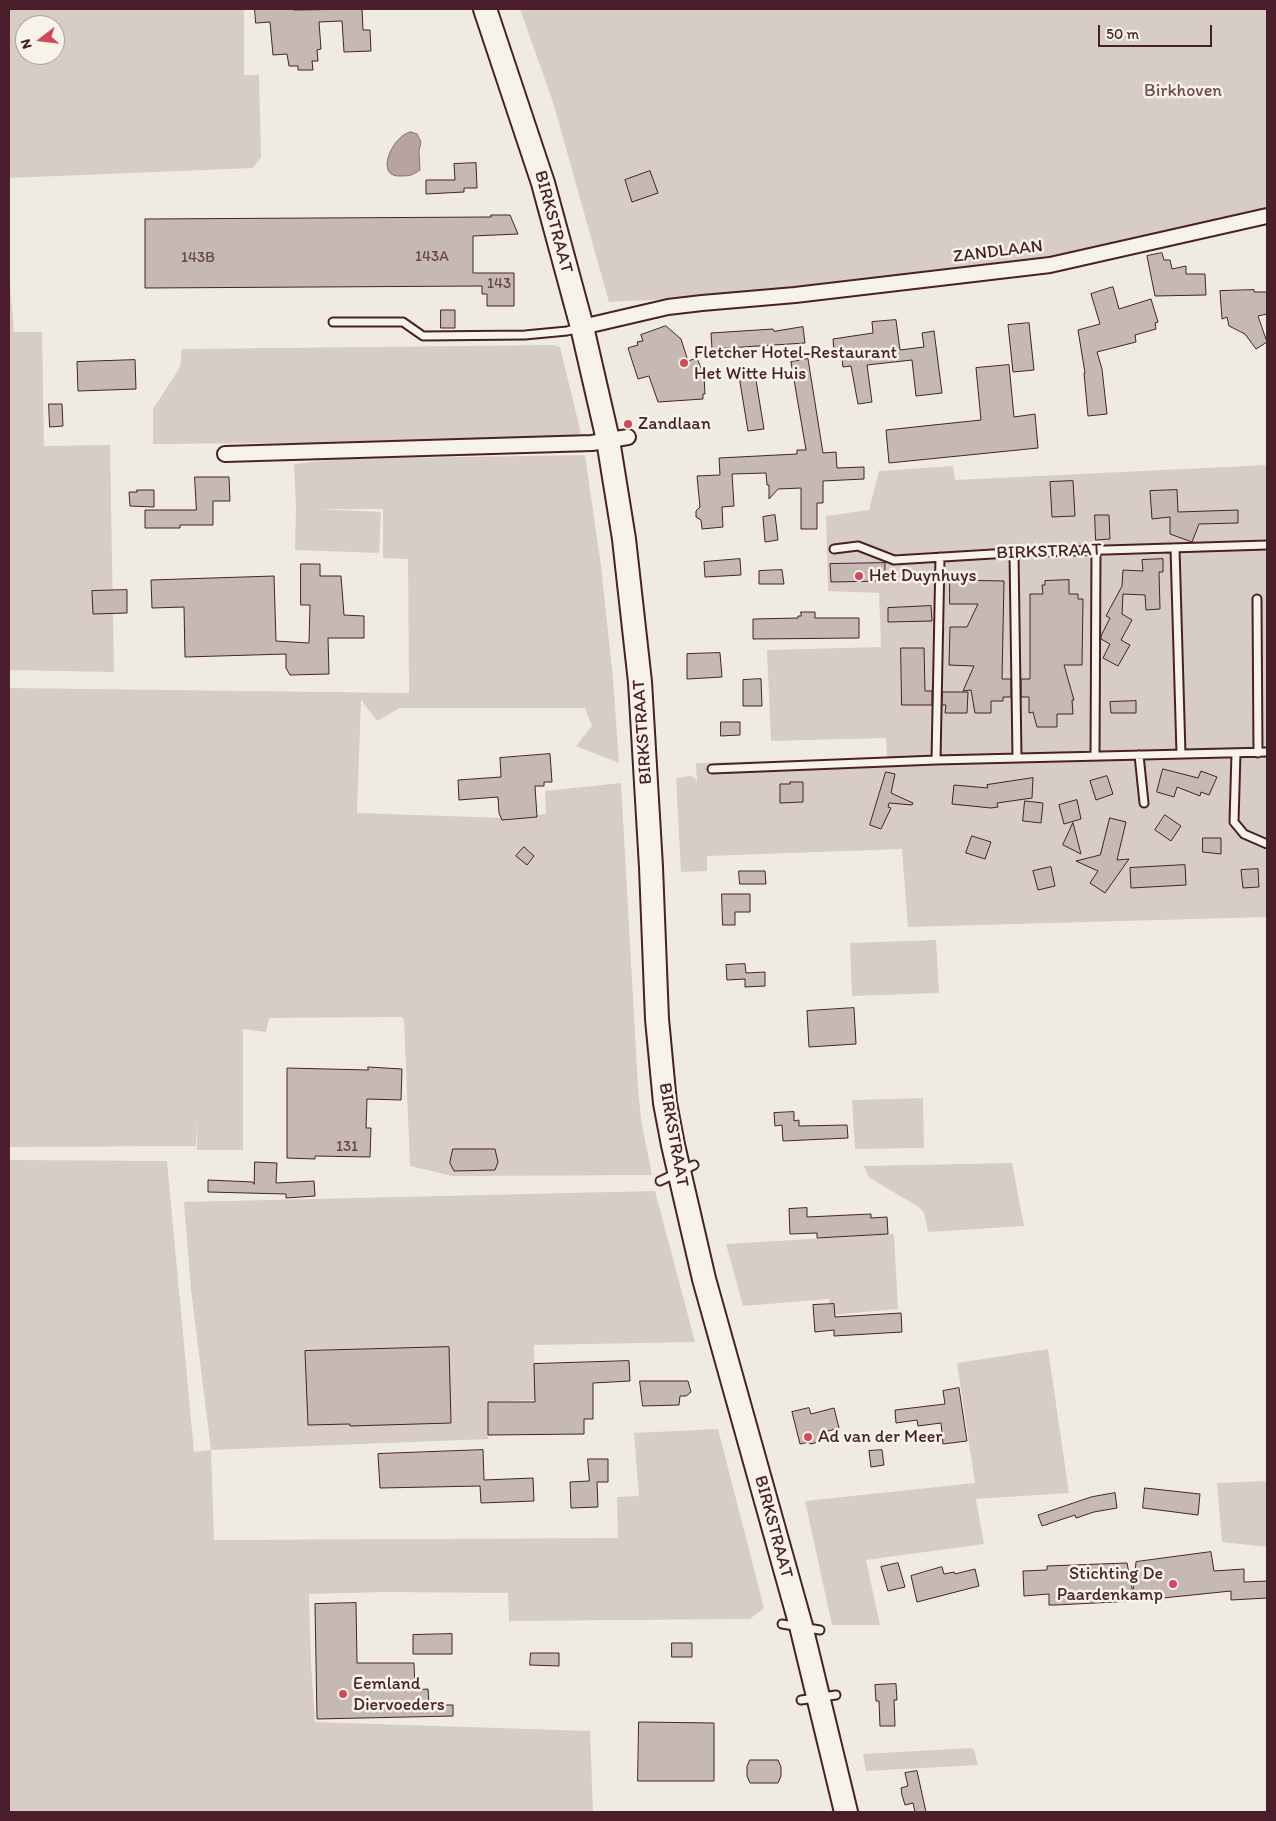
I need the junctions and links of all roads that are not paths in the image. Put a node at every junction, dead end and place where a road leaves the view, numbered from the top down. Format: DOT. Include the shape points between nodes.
graph roads {
  1 [pos="485,9"];
  2 [pos="1267,216"];
  3 [pos="333,322"];
  4 [pos="582,327"];
  5 [pos="618,438"];
  6 [pos="225,454"];
  7 [pos="1267,545"];
  8 [pos="1175,548"];
  9 [pos="834,549"];
  10 [pos="1096,551"];
  11 [pos="1014,553"];
  12 [pos="940,557"];
  13 [pos="1257,599"];
  14 [pos="1267,752"];
  15 [pos="1236,753"];
  16 [pos="1258,753"];
  17 [pos="1181,754"];
  18 [pos="1139,755"];
  19 [pos="1095,756"];
  20 [pos="1017,758"];
  21 [pos="936,760"];
  22 [pos="712,769"];
  23 [pos="1144,803"];
  24 [pos="1267,844"];
  25 [pos="846,1812"];
  1 -- 4 [label="main road, BIRKSTRAAT" via="543,183"];
  2 -- 4 [label="street, ZANDLAAN" via="1050,265 702,303"];
  3 -- 4 [label="lane" via="403,322 423,336 525,335"];
  4 -- 5 [label="main road, BIRKSTRAAT"];
  5 -- 6 [label="street" via="592,443"];
  5 -- 25 [label="main road, BIRKSTRAAT" via="624,539 640,682 657,1019 665,1103 677,1173 704,1279 801,1627"];
  7 -- 8 [label="lane, BIRKSTRAAT"];
  8 -- 10 [label="lane, BIRKSTRAAT"];
  8 -- 17 [label="lane"];
  9 -- 12 [label="lane, BIRKSTRAAT" via="858,546 894,560"];
  10 -- 11 [label="lane, BIRKSTRAAT"];
  10 -- 19 [label="lane"];
  11 -- 12 [label="lane, BIRKSTRAAT"];
  11 -- 20 [label="lane"];
  12 -- 21 [label="lane"];
  13 -- 16 [label="lane"];
  14 -- 16 [label="lane"];
  15 -- 16 [label="lane"];
  15 -- 17 [label="lane"];
  15 -- 24 [label="lane" via="1234,822 1244,834"];
  17 -- 18 [label="lane"];
  18 -- 19 [label="lane"];
  18 -- 23 [label="lane"];
  19 -- 20 [label="lane"];
  20 -- 21 [label="lane"];
  21 -- 22 [label="lane"];
}
